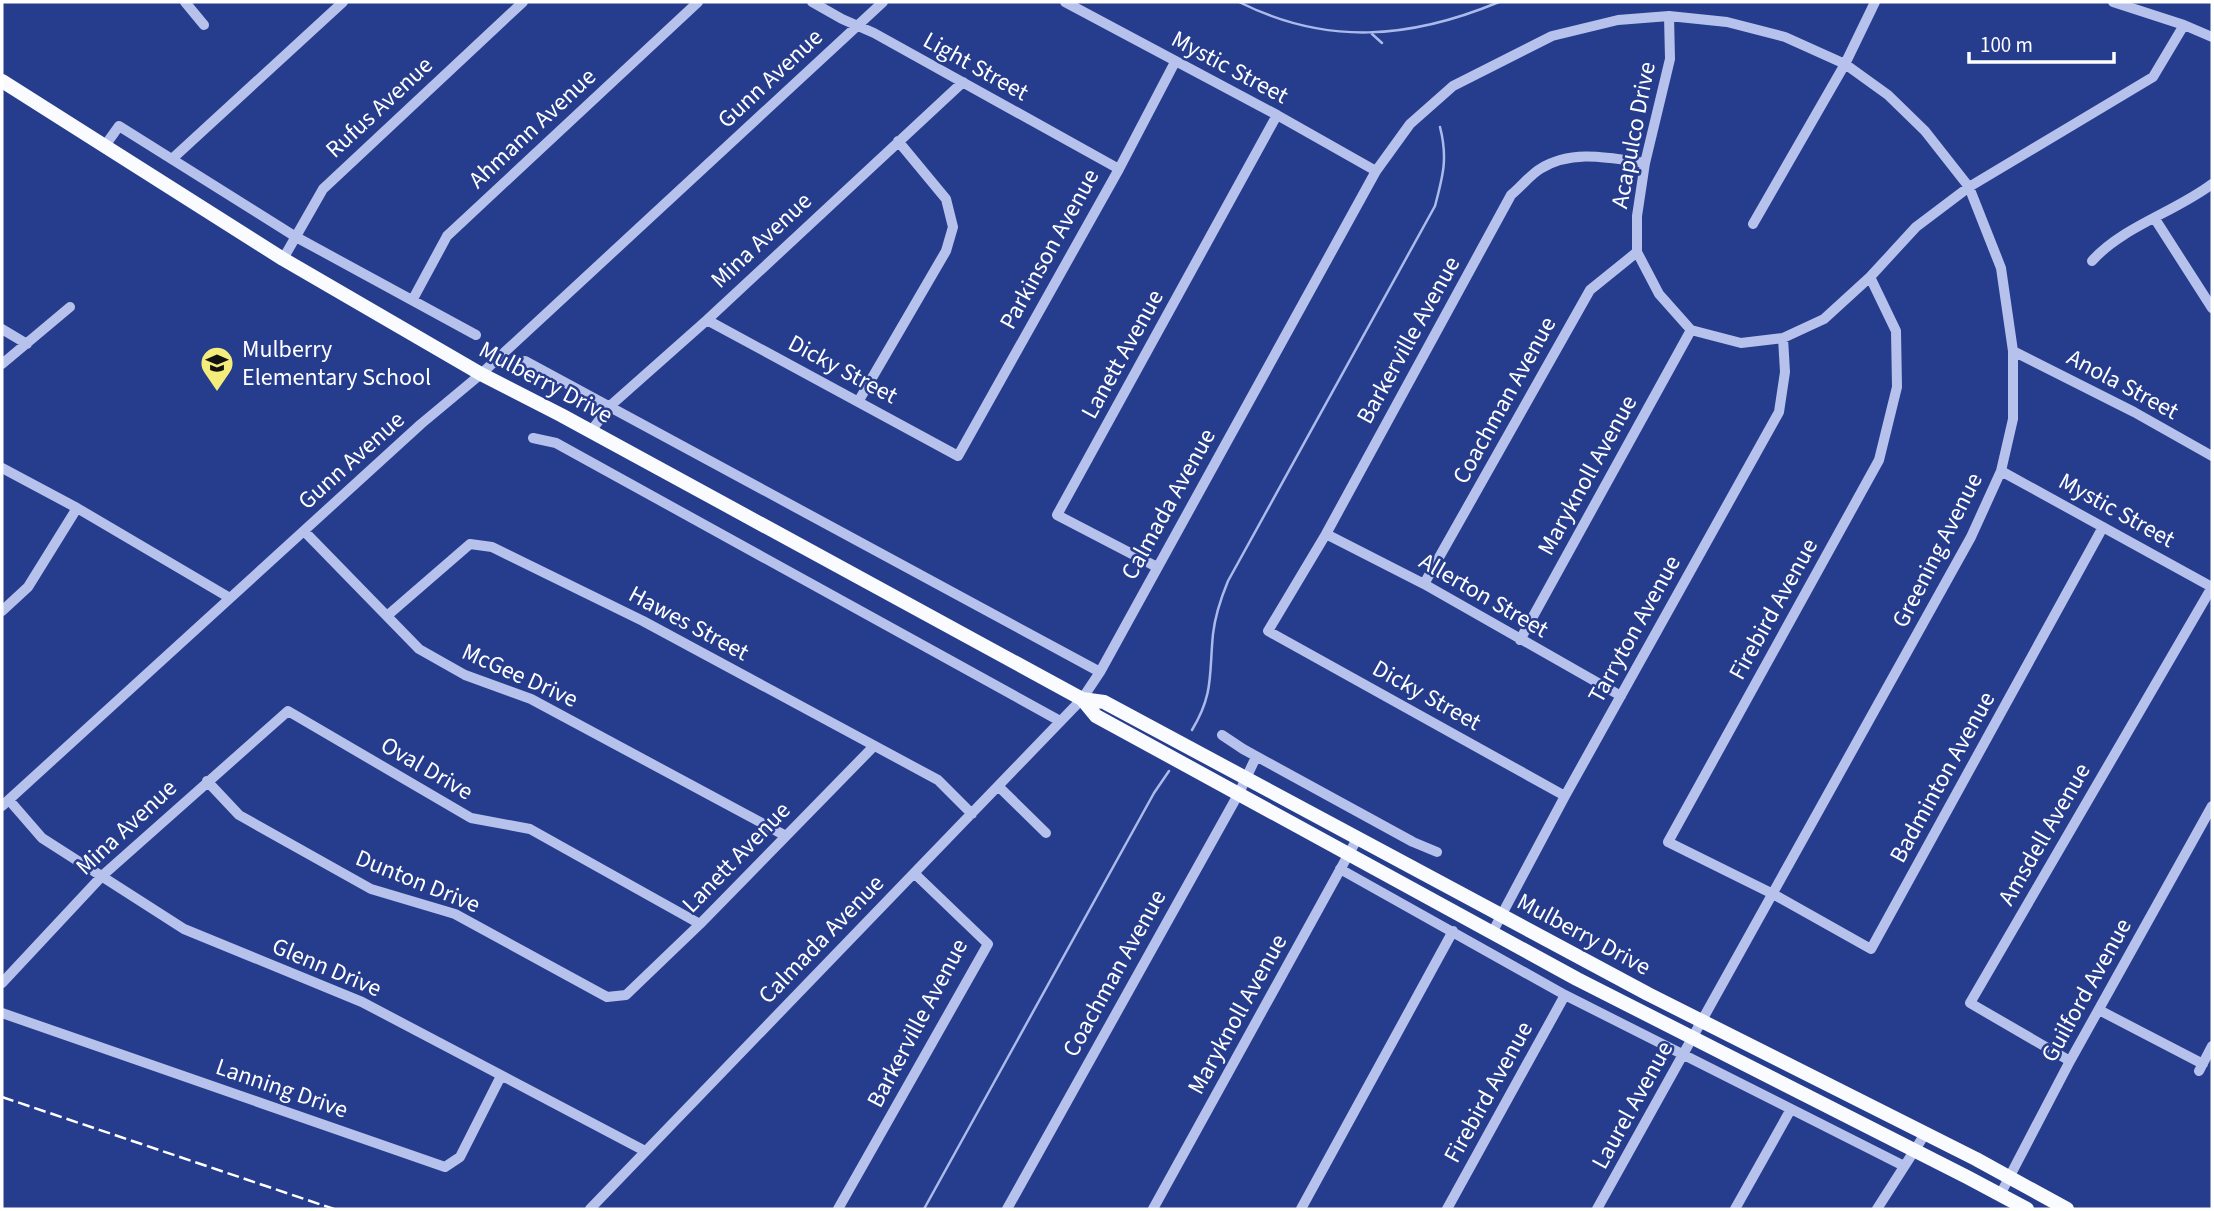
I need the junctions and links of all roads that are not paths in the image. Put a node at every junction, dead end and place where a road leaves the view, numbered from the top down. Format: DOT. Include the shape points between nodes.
graph roads {
  1 [pos="186,2"];
  2 [pos="343,2"];
  3 [pos="523,2"];
  4 [pos="698,2"];
  5 [pos="812,2"];
  6 [pos="883,2"];
  7 [pos="1065,2"];
  8 [pos="1875,2"];
  9 [pos="2113,2"];
  10 [pos="1669,16"];
  11 [pos="2184,24"];
  12 [pos="204,25"];
  13 [pos="857,25"];
  14 [pos="2212,37"];
  15 [pos="1175,62"];
  16 [pos="1845,64"];
  17 [pos="2,81"];
  18 [pos="963,82"];
  19 [pos="1277,116"];
  20 [pos="898,141"];
  21 [pos="104,147"];
  22 [pos="172,159"];
  23 [pos="1645,163"];
  24 [pos="1118,169"];
  25 [pos="1376,171"];
  26 [pos="2212,184"];
  27 [pos="1969,187"];
  28 [pos="2155,219"];
  29 [pos="1753,223"];
  30 [pos="296,236"];
  31 [pos="1637,252"];
  32 [pos="283,259"];
  33 [pos="2092,261"];
  34 [pos="1870,277"];
  35 [pos="413,299"];
  36 [pos="70,307"];
  37 [pos="2212,307"];
  38 [pos="707,320"];
  39 [pos="2,329"];
  40 [pos="1691,330"];
  41 [pos="476,335"];
  42 [pos="1783,338"];
  43 [pos="27,344"];
  44 [pos="2013,351"];
  45 [pos="525,361"];
  46 [pos="2,364"];
  47 [pos="481,374"];
  48 [pos="858,402"];
  49 [pos="610,406"];
  50 [pos="591,431"];
  51 [pos="533,438"];
  52 [pos="958,456"];
  53 [pos="2212,456"];
  54 [pos="2,468"];
  55 [pos="2001,471"];
  56 [pos="78,508"];
  57 [pos="2103,527"];
  58 [pos="304,531"];
  59 [pos="1326,534"];
  60 [pos="1157,567"];
  61 [pos="1424,584"];
  62 [pos="2212,587"];
  63 [pos="230,598"];
  64 [pos="2,611"];
  65 [pos="388,615"];
  66 [pos="1268,631"];
  67 [pos="1520,640"];
  68 [pos="1100,672"];
  69 [pos="1620,696"];
  70 [pos="1082,699"];
  71 [pos="288,711"];
  72 [pos="1060,721"];
  73 [pos="1222,734"];
  74 [pos="874,746"];
  75 [pos="1256,757"];
  76 [pos="1247,779"];
  77 [pos="207,781"];
  78 [pos="998,786"];
  79 [pos="1239,793"];
  80 [pos="1565,796"];
  81 [pos="6,803"];
  82 [pos="2212,806"];
  83 [pos="971,814"];
  84 [pos="1046,833"];
  85 [pos="786,836"];
  86 [pos="1357,839"];
  87 [pos="1437,852"];
  88 [pos="1349,855"];
  89 [pos="1340,869"];
  90 [pos="914,873"];
  91 [pos="102,876"];
  92 [pos="1773,894"];
  93 [pos="1502,916"];
  94 [pos="700,924"];
  95 [pos="1453,931"];
  96 [pos="1492,933"];
  97 [pos="2,983"];
  98 [pos="626,995"];
  99 [pos="1565,995"];
  100 [pos="2099,1010"];
  101 [pos="2,1013"];
  102 [pos="1703,1021"];
  103 [pos="1693,1038"];
  104 [pos="2212,1046"];
  105 [pos="1684,1054"];
  106 [pos="2070,1061"];
  107 [pos="501,1076"];
  108 [pos="1791,1109"];
  109 [pos="1925,1134"];
  110 [pos="1914,1150"];
  111 [pos="645,1151"];
  112 [pos="1904,1166"];
  113 [pos="2009,1177"];
  114 [pos="2000,1195"];
  115 [pos="594,1208"];
  116 [pos="838,1209"];
  117 [pos="1007,1209"];
  118 [pos="1153,1209"];
  119 [pos="1301,1209"];
  120 [pos="1447,1209"];
  121 [pos="1597,1209"];
  122 [pos="1735,1209"];
  123 [pos="1877,1209"];
  124 [pos="2026,1209"];
  125 [pos="2067,1209"];
  1 -- 12 [label="street"];
  2 -- 22 [label="street"];
  3 -- 30 [label="street, Rufus Avenue" via="323,189"];
  4 -- 35 [label="street, Ahmann Avenue" via="447,236"];
  5 -- 13 [label="street, Light Street"];
  6 -- 13 [label="street, Gunn Avenue"];
  7 -- 15 [label="street, Mystic Street"];
  8 -- 16 [label="street"];
  9 -- 11 [label="street"];
  10 -- 16 [label="street, Calmada Avenue" via="1727,22 1785,37"];
  10 -- 23 [label="street, Acapulco Drive" via="1670,58"];
  10 -- 25 [label="street, Calmada Avenue" via="1618,20 1552,36 1452,86 1410,124"];
  11 -- 14 [label="street"];
  11 -- 27 [label="street" via="2153,77"];
  13 -- 18 [label="street, Light Street"];
  13 -- 47 [label="street, Gunn Avenue"];
  15 -- 19 [label="street, Mystic Street"];
  15 -- 24 [label="street, Parkinson Avenue"];
  16 -- 27 [label="street, Greening Avenue" via="1888,95 1925,131"];
  16 -- 29 [label="street"];
  17 -- 21 [label="main road, Mulberry Drive"];
  18 -- 20 [label="street, Mina Avenue"];
  18 -- 24 [label="street, Light Street"];
  19 -- 25 [label="street, Mystic Street"];
  19 -- 60 [label="street, Lanett Avenue" via="1057,515"];
  20 -- 38 [label="street, Mina Avenue"];
  20 -- 48 [label="street" via="946,200 953,227 946,251"];
  21 -- 22 [label="street, Mulberry Drive" via="119,126"];
  21 -- 32 [label="main road, Mulberry Drive"];
  22 -- 30 [label="street, Mulberry Drive"];
  23 -- 31 [label="street, Acapulco Drive"];
  23 -- 59 [label="street, Barkerville Avenue" via="1594,156 1566,158 1540,169 1511,195"];
  24 -- 52 [label="street, Parkinson Avenue"];
  25 -- 60 [label="street, Calmada Avenue"];
  26 -- 28 [label="street"];
  27 -- 34 [label="street" via="1916,227"];
  27 -- 44 [label="street, Greening Avenue" via="2001,268"];
  28 -- 33 [label="street" via="2105,247"];
  28 -- 37 [label="street"];
  30 -- 32 [label="street, Rufus Avenue"];
  30 -- 35 [label="street, Mulberry Drive"];
  31 -- 40 [label="street, Acapulco Drive" via="1659,294"];
  31 -- 61 [label="street, Coachman Avenue" via="1590,290"];
  32 -- 47 [label="main road, Mulberry Drive"];
  34 -- 42 [label="street" via="1824,318"];
  34 -- 92 [label="street, Firebird Avenue" via="1896,331 1897,387 1879,460 1668,842"];
  35 -- 41 [label="street, Mulberry Drive"];
  36 -- 43 [label="street"];
  38 -- 48 [label="street, Dicky Street"];
  38 -- 49 [label="street, Mina Avenue"];
  39 -- 43 [label="street"];
  40 -- 42 [label="street" via="1741,342"];
  40 -- 67 [label="street, Maryknoll Avenue"];
  42 -- 69 [label="street, Tarryton Avenue" via="1785,372 1779,412"];
  43 -- 46 [label="street"];
  44 -- 53 [label="street, Anola Street"];
  44 -- 55 [label="street, Greening Avenue" via="2012,419"];
  45 -- 49 [label="street, Mulberry Drive"];
  47 -- 50 [label="main road, Mulberry Drive"];
  47 -- 58 [label="street, Gunn Avenue"];
  48 -- 52 [label="street, Dicky Street"];
  49 -- 50 [label="street, Mina Avenue"];
  49 -- 68 [label="street, Mulberry Drive"];
  50 -- 70 [label="main road, Mulberry Drive"];
  51 -- 72 [label="street" via="556,443"];
  54 -- 56 [label="street"];
  55 -- 57 [label="street, Mystic Street"];
  55 -- 92 [label="street, Greening Avenue" via="1971,537"];
  56 -- 63 [label="street"];
  56 -- 64 [label="street" via="28,587"];
  57 -- 62 [label="street, Mystic Street"];
  57 -- 92 [label="street, Badminton Avenue" via="1871,949"];
  58 -- 63 [label="street, Gunn Avenue"];
  58 -- 65 [label="street, McGee Drive"];
  59 -- 61 [label="street, Allerton Street"];
  59 -- 66 [label="street, Barkerville Avenue"];
  60 -- 68 [label="street, Calmada Avenue"];
  61 -- 67 [label="street, Allerton Street"];
  62 -- 106 [label="street, Amsdell Avenue" via="1970,1003"];
  63 -- 81 [label="street, Gunn Avenue"];
  65 -- 74 [label="street, Hawes Street" via="470,544 492,547 643,621"];
  65 -- 85 [label="street, McGee Drive" via="419,649 465,675 531,699"];
  66 -- 80 [label="street, Dicky Street"];
  67 -- 69 [label="street, Allerton Street"];
  68 -- 70 [label="street, Calmada Avenue"];
  69 -- 80 [label="street, Tarryton Avenue"];
  70 -- 72 [label="street, Calmada Avenue"];
  70 -- 76 [label="main road, Mulberry Drive" via="1104,702"];
  70 -- 79 [label="main road, Mulberry Drive" via="1096,716"];
  71 -- 77 [label="street, Mina Avenue"];
  71 -- 94 [label="street, Oval Drive" via="471,818 530,829"];
  72 -- 78 [label="street, Calmada Avenue"];
  73 -- 75 [label="street"];
  74 -- 83 [label="street, Hawes Street" via="938,780"];
  74 -- 85 [label="street, Lanett Avenue"];
  75 -- 76 [label="street, Coachman Avenue"];
  75 -- 87 [label="street"];
  76 -- 79 [label="street, Coachman Avenue"];
  76 -- 86 [label="main road, Mulberry Drive"];
  77 -- 91 [label="street, Mina Avenue"];
  77 -- 98 [label="street, Dunton Drive" via="239,815 371,889 455,914 607,997"];
  78 -- 83 [label="street, Calmada Avenue"];
  78 -- 84 [label="street"];
  79 -- 88 [label="main road, Mulberry Drive"];
  79 -- 117 [label="street, Coachman Avenue"];
  80 -- 93 [label="street, Tarryton Avenue"];
  81 -- 91 [label="street, Glenn Drive" via="42,838"];
  82 -- 100 [label="street, Guilford Avenue"];
  83 -- 90 [label="street, Calmada Avenue"];
  85 -- 94 [label="street, Lanett Avenue"];
  86 -- 88 [label="street, Maryknoll Avenue"];
  86 -- 93 [label="main road, Mulberry Drive"];
  88 -- 89 [label="street, Maryknoll Avenue"];
  88 -- 96 [label="main road, Mulberry Drive"];
  89 -- 95 [label="street"];
  89 -- 118 [label="street, Maryknoll Avenue"];
  90 -- 111 [label="street, Calmada Avenue"];
  90 -- 116 [label="street, Barkerville Avenue" via="988,944"];
  91 -- 97 [label="street, Mina Avenue"];
  91 -- 107 [label="street, Glenn Drive" via="184,929 362,1002"];
  92 -- 102 [label="street, Greening Avenue"];
  93 -- 96 [label="street, Tarryton Avenue"];
  93 -- 102 [label="main road, Mulberry Drive"];
  94 -- 98 [label="street, Lanett Avenue"];
  95 -- 99 [label="street"];
  95 -- 119 [label="street"];
  96 -- 103 [label="main road, Mulberry Drive"];
  99 -- 105 [label="street"];
  99 -- 120 [label="street, Firebird Avenue"];
  100 -- 104 [label="street" via="2201,1067"];
  100 -- 106 [label="street, Guilford Avenue"];
  101 -- 107 [label="street, Lanning Drive" via="444,1167 460,1157"];
  102 -- 103 [label="street, Laurel Avenue"];
  102 -- 109 [label="main road, Mulberry Drive"];
  103 -- 105 [label="street, Laurel Avenue"];
  103 -- 110 [label="main road, Mulberry Drive"];
  105 -- 108 [label="street"];
  105 -- 121 [label="street, Laurel Avenue"];
  106 -- 113 [label="street, Guilford Avenue"];
  107 -- 111 [label="street, Glenn Drive"];
  108 -- 112 [label="street"];
  108 -- 122 [label="street"];
  109 -- 110 [label="street"];
  109 -- 113 [label="main road, Mulberry Drive"];
  110 -- 112 [label="street"];
  110 -- 114 [label="main road, Mulberry Drive"];
  111 -- 115 [label="street, Calmada Avenue"];
  112 -- 123 [label="street"];
  113 -- 114 [label="street, Guilford Avenue"];
  113 -- 125 [label="main road, Mulberry Drive"];
  114 -- 124 [label="main road, Mulberry Drive"];
}
